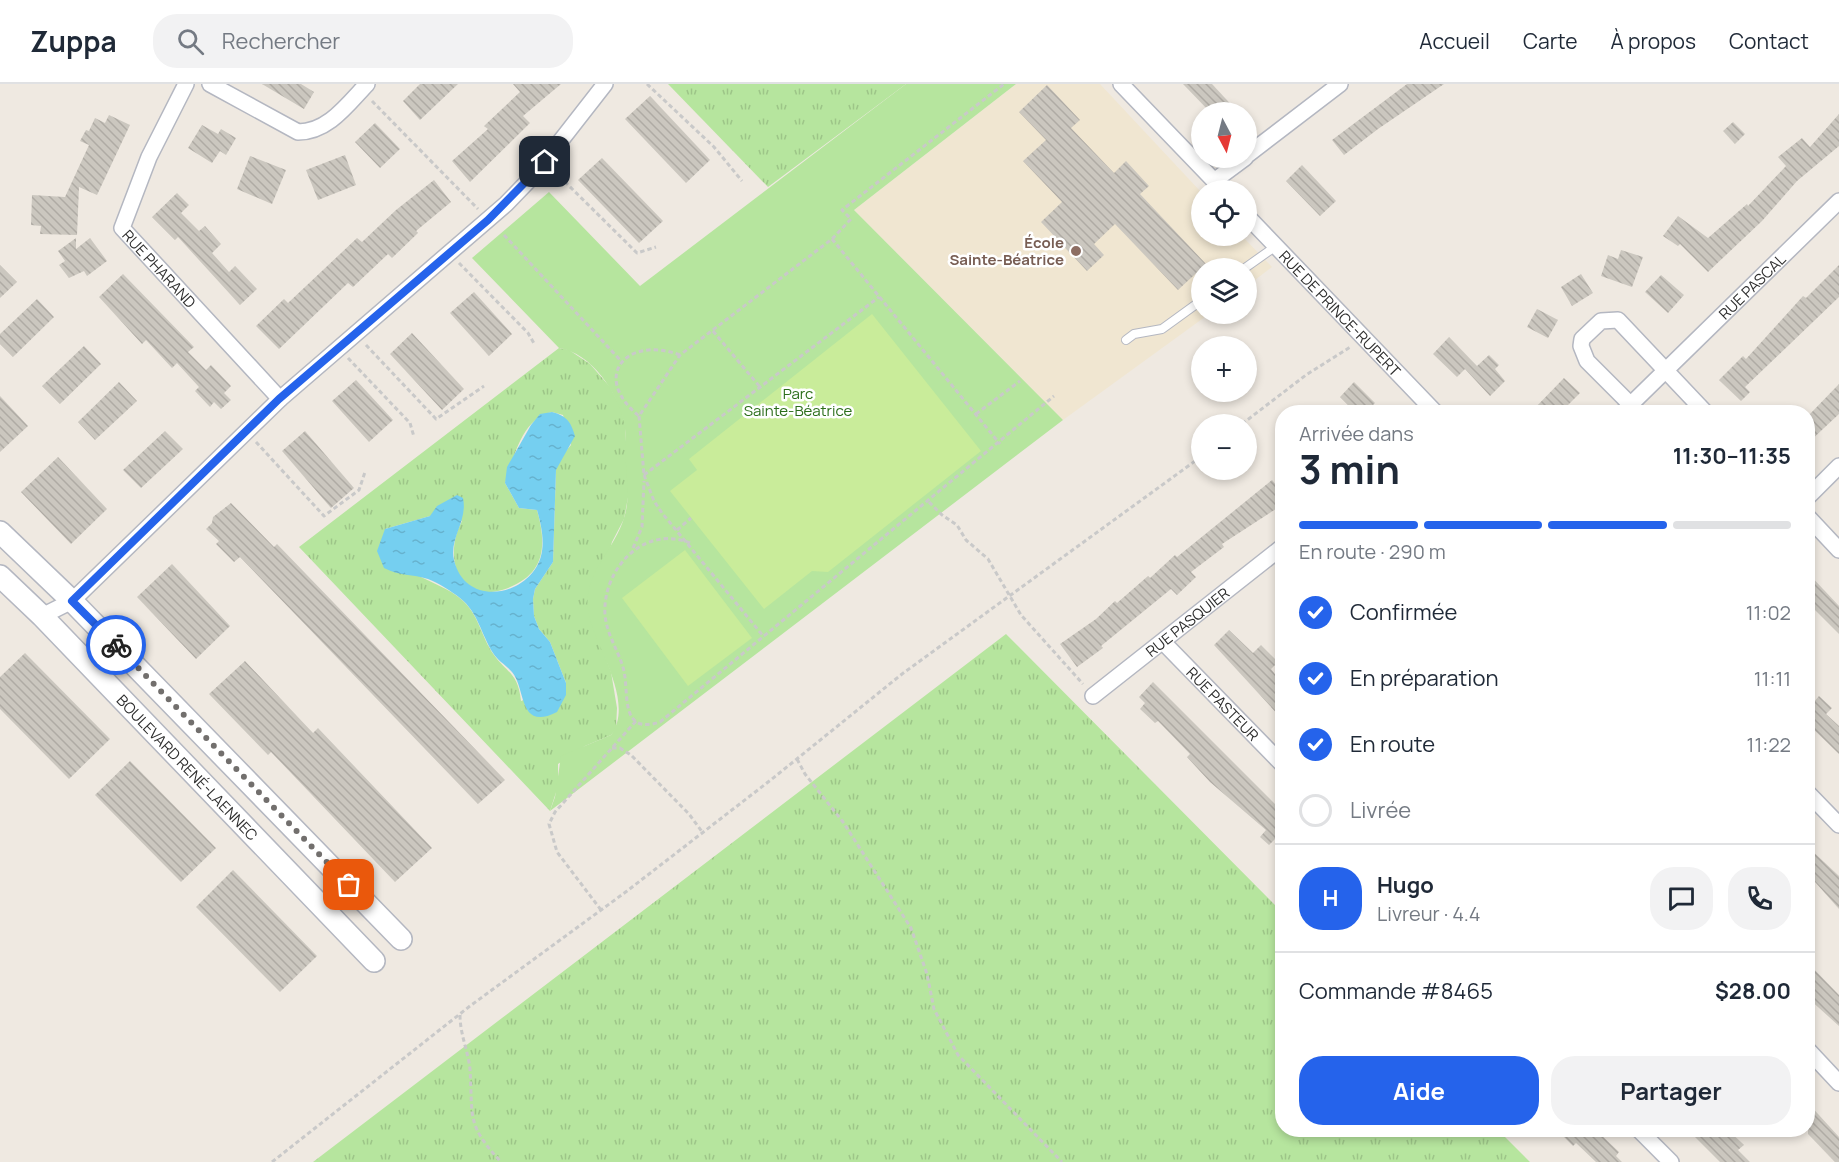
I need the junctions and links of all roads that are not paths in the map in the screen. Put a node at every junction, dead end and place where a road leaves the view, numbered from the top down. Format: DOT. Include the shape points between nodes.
graph roads {
  1 [pos="186,84"];
  2 [pos="210,84"];
  3 [pos="605,84"];
  4 [pos="1121,84"];
  5 [pos="1340,84"];
  6 [pos="364,87"];
  7 [pos="1257,148"];
  8 [pos="1236,168"];
  9 [pos="1213,180"];
  10 [pos="1225,180"];
  11 [pos="1839,201"];
  12 [pos="1257,226"];
  13 [pos="1276,246"];
  14 [pos="1257,259"];
  15 [pos="1191,308"];
  16 [pos="1126,340"];
  17 [pos="1665,371"];
  18 [pos="279,399"];
  19 [pos="1428,405"];
  20 [pos="1624,405"];
  21 [pos="1631,405"];
  22 [pos="1698,405"];
  23 [pos="1839,466"];
  24 [pos="1815,490"];
  25 [pos="1815,524"];
  26 [pos="0,532"];
  27 [pos="1839,550"];
  28 [pos="1275,553"];
  29 [pos="0,576"];
  30 [pos="72,601"];
  31 [pos="42,616"];
  32 [pos="1163,642"];
  33 [pos="1093,696"];
  34 [pos="1275,757"];
  35 [pos="1815,800"];
  36 [pos="1839,825"];
  37 [pos="401,939"];
  38 [pos="374,961"];
  39 [pos="1815,1057"];
  40 [pos="1839,1083"];
  41 [pos="1646,1137"];
  42 [pos="1671,1162"];
  1 -- 18 [label="street, RUE PHARAND" via="149,158 122,228"];
  2 -- 6 [label="street" via="298,132 312,132 339,114"];
  3 -- 18 [label="street" via="545,162 506,204"];
  4 -- 9 [label="street"];
  5 -- 7 [label="street"];
  8 -- 10 [label="street"];
  11 -- 17 [label="street, RUE PASCAL"];
  12 -- 13 [label="street, RUE DE PRINCE-RUPERT"];
  13 -- 14 [label="lane"];
  13 -- 19 [label="street, RUE DE PRINCE-RUPERT"];
  15 -- 16 [label="lane" via="1162,329 1134,334"];
  17 -- 20 [label="street, RUE PASCAL" via="1618,320 1601,321 1587,332 1581,346 1587,361"];
  17 -- 21 [label="street, RUE PASCAL"];
  17 -- 22 [label="street"];
  18 -- 30 [label="street"];
  23 -- 24 [label="street"];
  25 -- 27 [label="street"];
  26 -- 30 [label="street"];
  28 -- 32 [label="street, RUE PASQUIER"];
  29 -- 31 [label="street, BOULEVARD RENÉ-LAENNEC"];
  30 -- 31 [label="street"];
  30 -- 37 [label="street"];
  31 -- 38 [label="street, BOULEVARD RENÉ-LAENNEC"];
  32 -- 33 [label="street, RUE PASQUIER"];
  32 -- 34 [label="street, RUE PASTEUR"];
  35 -- 36 [label="street"];
  39 -- 40 [label="street"];
  41 -- 42 [label="street"];
}
